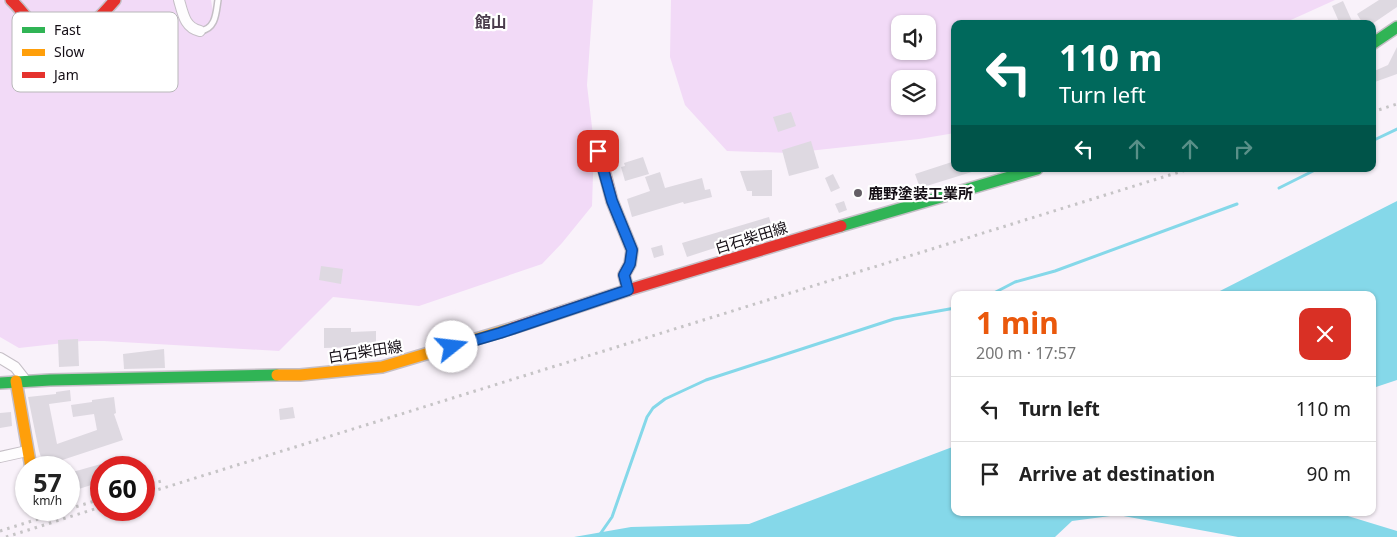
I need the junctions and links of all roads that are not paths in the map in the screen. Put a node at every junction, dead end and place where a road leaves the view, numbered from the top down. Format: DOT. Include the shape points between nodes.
graph roads {
  1 [pos="11,0"];
  2 [pos="115,0"];
  3 [pos="179,0"];
  4 [pos="218,0"];
  5 [pos="23,12"];
  6 [pos="102,12"];
  7 [pos="1397,27"];
  8 [pos="200,31"];
  9 [pos="1376,41"];
  10 [pos="598,151"];
  11 [pos="1027,172"];
  12 [pos="628,290"];
  13 [pos="0,358"];
  14 [pos="21,381"];
  15 [pos="0,383"];
  16 [pos="27,451"];
  17 [pos="28,456"];
  18 [pos="0,457"];
  1 -- 5 [label="main road"];
  2 -- 6 [label="main road"];
  3 -- 8 [label="street" via="187,24"];
  4 -- 8 [label="lane" via="215,20 207,30"];
  7 -- 9 [label="main road"];
  10 -- 12 [label="main road" via="612,201 632,250 624,275"];
  11 -- 12 [label="main road, 白石柴田線"];
  12 -- 14 [label="main road, 白石柴田線" via="500,333 382,367 300,375"];
  13 -- 14 [label="street" via="15,367"];
  14 -- 15 [label="main road, 白石柴田線"];
  14 -- 16 [label="main road"];
  16 -- 17 [label="main road"];
  16 -- 18 [label="street"];
}
